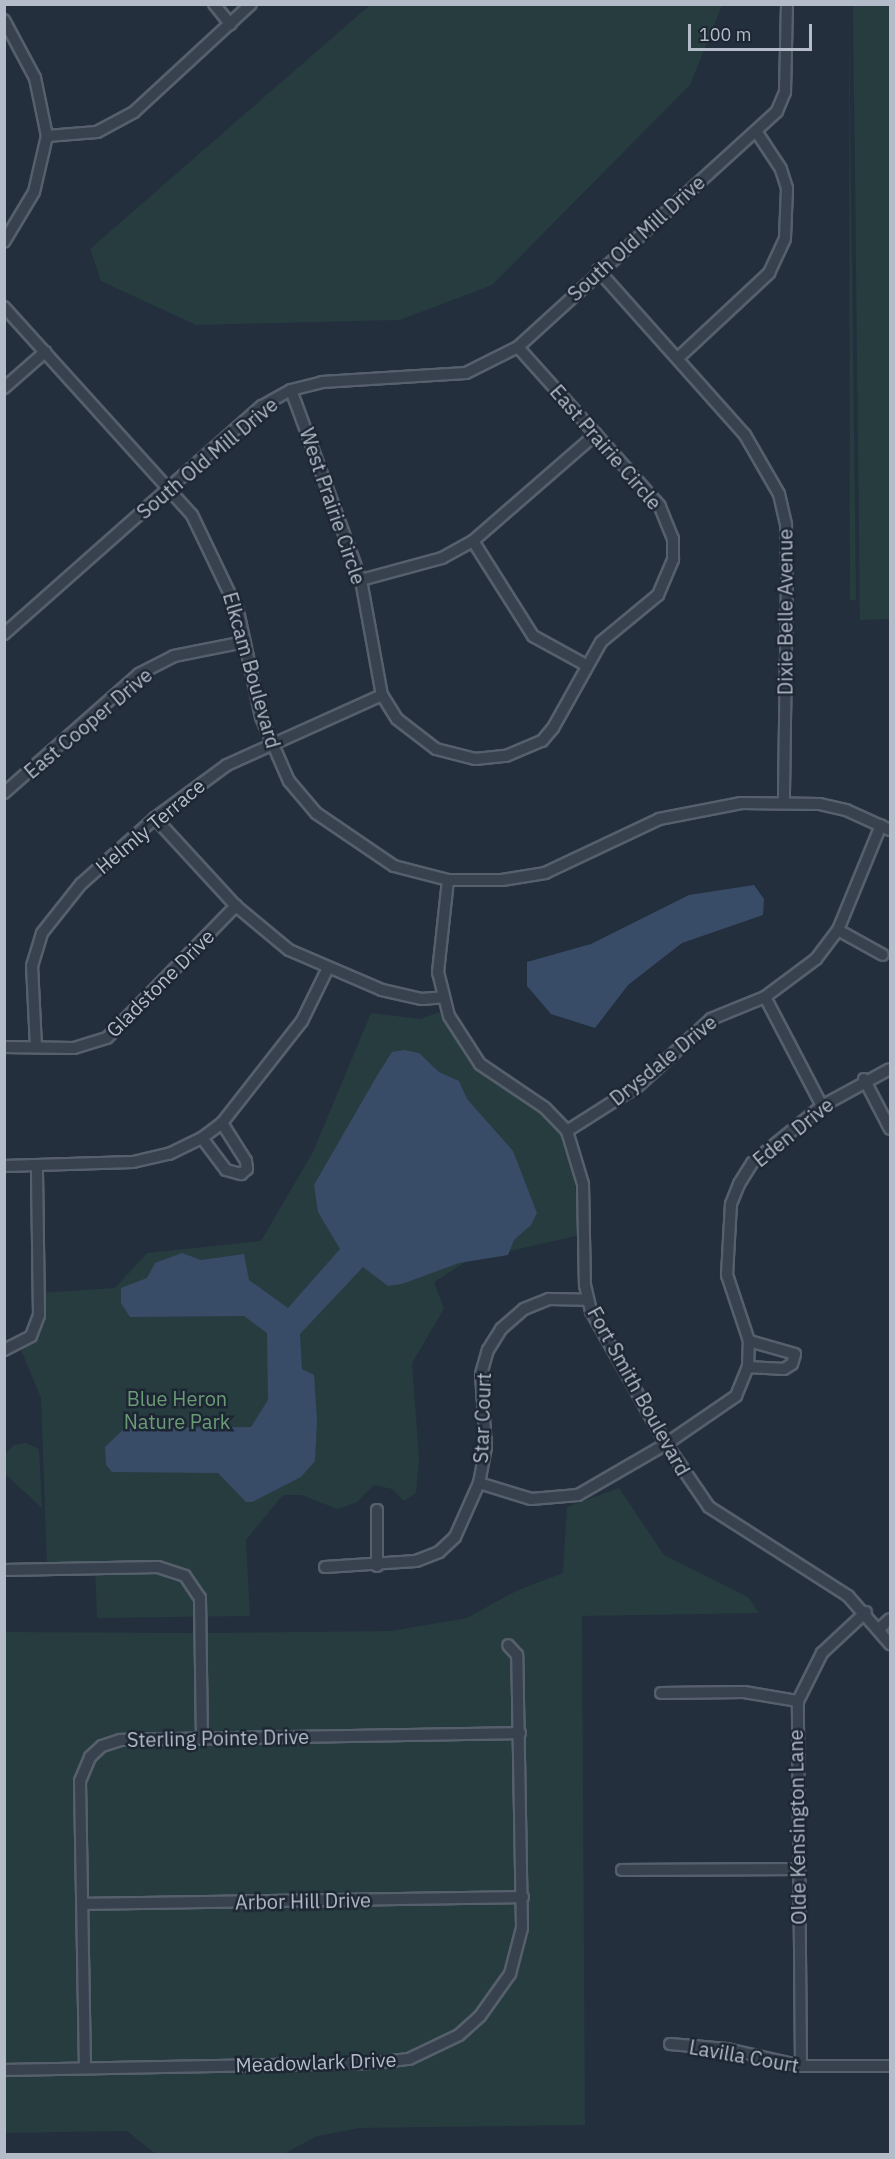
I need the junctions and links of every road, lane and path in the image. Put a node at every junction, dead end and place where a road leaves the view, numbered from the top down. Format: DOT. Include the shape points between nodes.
graph roads {
  1 [pos="214,4"];
  2 [pos="251,4"];
  3 [pos="787,4"];
  4 [pos="4,20"];
  5 [pos="230,24"];
  6 [pos="756,131"];
  7 [pos="47,136"];
  8 [pos="4,242"];
  9 [pos="598,270"];
  10 [pos="4,307"];
  11 [pos="518,348"];
  12 [pos="45,352"];
  13 [pos="678,358"];
  14 [pos="4,388"];
  15 [pos="291,390"];
  16 [pos="596,434"];
  17 [pos="168,487"];
  18 [pos="473,541"];
  19 [pos="361,580"];
  20 [pos="4,634"];
  21 [pos="244,642"];
  22 [pos="586,665"];
  23 [pos="382,695"];
  24 [pos="270,743"];
  25 [pos="4,793"];
  26 [pos="784,802"];
  27 [pos="155,818"];
  28 [pos="886,828"];
  29 [pos="448,880"];
  30 [pos="236,906"];
  31 [pos="838,930"];
  32 [pos="883,955"];
  33 [pos="327,970"];
  34 [pos="765,997"];
  35 [pos="443,998"];
  36 [pos="4,1047"];
  37 [pos="36,1047"];
  38 [pos="891,1069"];
  39 [pos="864,1079"];
  40 [pos="822,1106"];
  41 [pos="222,1123"];
  42 [pos="891,1129"];
  43 [pos="567,1131"];
  44 [pos="202,1138"];
  45 [pos="4,1166"];
  46 [pos="37,1166"];
  47 [pos="588,1300"];
  48 [pos="749,1341"];
  49 [pos="4,1350"];
  50 [pos="748,1367"];
  51 [pos="666,1444"];
  52 [pos="479,1483"];
  53 [pos="377,1510"];
  54 [pos="377,1566"];
  55 [pos="325,1567"];
  56 [pos="4,1570"];
  57 [pos="866,1612"];
  58 [pos="891,1619"];
  59 [pos="880,1628"];
  60 [pos="891,1644"];
  61 [pos="508,1645"];
  62 [pos="661,1693"];
  63 [pos="798,1701"];
  64 [pos="520,1733"];
  65 [pos="202,1738"];
  66 [pos="798,1869"];
  67 [pos="622,1870"];
  68 [pos="523,1897"];
  69 [pos="82,1904"];
  70 [pos="670,2044"];
  71 [pos="801,2066"];
  72 [pos="891,2066"];
  73 [pos="85,2068"];
  74 [pos="4,2070"];
  1 -- 5 [label="street"];
  2 -- 5 [label="street"];
  3 -- 6 [label="street, South Old Mill Drive" via="785,92 777,111"];
  4 -- 7 [label="street" via="35,78"];
  5 -- 7 [label="street" via="117,122 81,136"];
  6 -- 9 [label="street, South Old Mill Drive"];
  6 -- 13 [label="street" via="772,152 787,188 785,238 769,273"];
  7 -- 8 [label="street" via="34,192"];
  9 -- 11 [label="street, South Old Mill Drive"];
  9 -- 13 [label="street, Dixie Belle Avenue"];
  10 -- 12 [label="street, Elkcam Boulevard"];
  11 -- 15 [label="street, South Old Mill Drive" via="466,373 322,382"];
  11 -- 16 [label="street, East Prairie Circle"];
  12 -- 14 [label="street"];
  12 -- 17 [label="street, Elkcam Boulevard"];
  13 -- 26 [label="street, Dixie Belle Avenue" via="745,435 778,494 787,570"];
  15 -- 17 [label="street, South Old Mill Drive" via="262,406"];
  15 -- 19 [label="street, West Prairie Circle"];
  16 -- 18 [label="street"];
  16 -- 22 [label="street, East Prairie Circle" via="660,506 673,540 673,559 658,595 613,628"];
  17 -- 20 [label="street, South Old Mill Drive"];
  17 -- 21 [label="street, Elkcam Boulevard" via="192,516 223,574"];
  18 -- 19 [label="street" via="442,558"];
  18 -- 22 [label="street" via="533,636"];
  19 -- 23 [label="street, West Prairie Circle"];
  21 -- 24 [label="street, Elkcam Boulevard"];
  21 -- 25 [label="street, East Cooper Drive" via="174,656 139,674"];
  22 -- 23 [label="street, East Prairie Circle" via="553,728 542,741 506,756 475,759 436,749 396,719"];
  23 -- 24 [label="street, Helmly Terrace"];
  24 -- 27 [label="street, Helmly Terrace" via="227,765"];
  24 -- 29 [label="street, Elkcam Boulevard" via="289,781 316,813 347,837 394,866"];
  26 -- 28 [label="street, Elkcam Boulevard" via="846,810"];
  26 -- 29 [label="street, Elkcam Boulevard" via="741,802 659,819 545,873 502,880"];
  27 -- 30 [label="street"];
  27 -- 37 [label="street, Helmly Terrace" via="81,884 42,933 32,966"];
  28 -- 31 [label="street, Drysdale Drive"];
  29 -- 35 [label="street, Fort Smith Boulevard" via="438,938"];
  30 -- 33 [label="street" via="289,950"];
  30 -- 37 [label="street, Gladstone Drive" via="107,1038 74,1048"];
  31 -- 32 [label="street"];
  31 -- 34 [label="street, Drysdale Drive" via="816,959"];
  33 -- 35 [label="street" via="382,990 422,999"];
  33 -- 41 [label="street" via="302,1021"];
  34 -- 40 [label="street"];
  34 -- 43 [label="street, Drysdale Drive" via="711,1019 638,1086"];
  35 -- 43 [label="street, Fort Smith Boulevard" via="464,1043 480,1064 544,1108"];
  36 -- 37 [label="street, Gladstone Drive"];
  38 -- 39 [label="street, Eden Drive"];
  39 -- 40 [label="street, Eden Drive"];
  39 -- 42 [label="street"];
  40 -- 48 [label="street, Eden Drive" via="752,1163 731,1204 727,1275"];
  41 -- 44 [label="street"];
  41 -- 44 [label="street" via="246,1161 247,1169 241,1174 226,1170"];
  43 -- 47 [label="street, Fort Smith Boulevard" via="583,1184"];
  44 -- 46 [label="street" via="169,1154 133,1162"];
  45 -- 46 [label="street"];
  46 -- 49 [label="street" via="39,1315 31,1336"];
  47 -- 51 [label="street, Fort Smith Boulevard"];
  47 -- 52 [label="street, Star Court" via="549,1299 530,1306 501,1329 488,1350 481,1374 486,1447"];
  48 -- 50 [label="street, Eden Drive"];
  48 -- 50 [label="street" via="795,1354 792,1364 784,1369"];
  50 -- 51 [label="street, Eden Drive" via="736,1396"];
  51 -- 52 [label="street, Eden Drive" via="578,1495 531,1499"];
  51 -- 57 [label="street, Fort Smith Boulevard" via="709,1507 812,1569"];
  52 -- 54 [label="street, Star Court" via="467,1516 439,1552 416,1562"];
  53 -- 54 [label="street"];
  54 -- 55 [label="street, Star Court"];
  56 -- 65 [label="street" via="158,1567 185,1576 200,1598"];
  57 -- 59 [label="street, Fort Smith Boulevard"];
  57 -- 63 [label="street, Olde Kensington Lane" via="822,1653"];
  58 -- 59 [label="street"];
  59 -- 60 [label="street, Fort Smith Boulevard"];
  61 -- 64 [label="street, Meadowlark Drive" via="517,1655"];
  62 -- 63 [label="street" via="744,1692"];
  63 -- 66 [label="street, Olde Kensington Lane"];
  64 -- 65 [label="street, Sterling Pointe Drive"];
  64 -- 68 [label="street, Meadowlark Drive"];
  65 -- 69 [label="street, Sterling Pointe Drive" via="120,1740 90,1757 80,1781"];
  66 -- 67 [label="street"];
  66 -- 71 [label="street, Olde Kensington Lane"];
  68 -- 69 [label="street, Arbor Hill Drive"];
  68 -- 73 [label="street, Meadowlark Drive" via="518,1947 501,1990 459,2035 409,2059"];
  69 -- 73 [label="street, Sterling Pointe Drive"];
  70 -- 71 [label="street, Lavilla Court" via="727,2049"];
  71 -- 72 [label="street, Lavilla Court"];
  73 -- 74 [label="street, Meadowlark Drive"];
}
